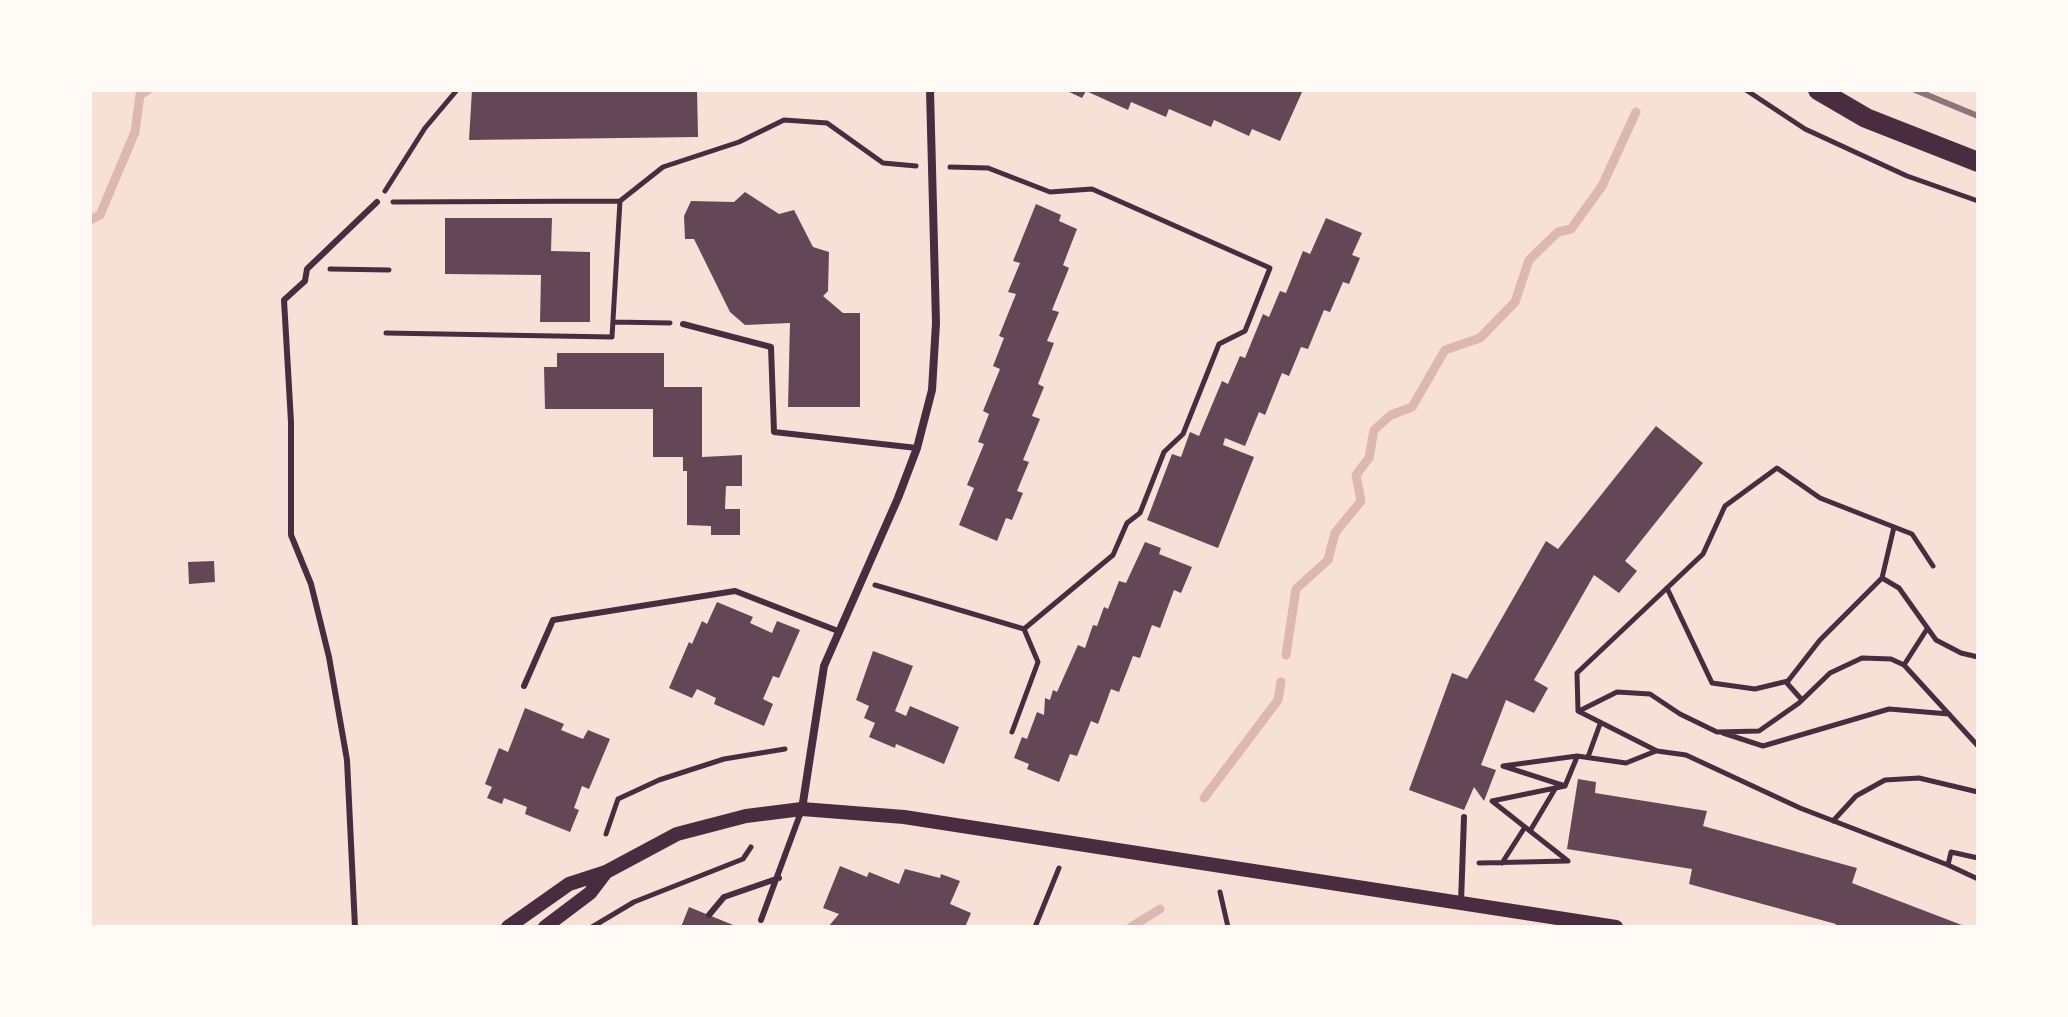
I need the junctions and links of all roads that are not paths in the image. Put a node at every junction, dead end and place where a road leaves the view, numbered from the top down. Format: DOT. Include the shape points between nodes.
graph roads {
  1 [pos="930,90"];
  2 [pos="1818,90"];
  3 [pos="1978,162"];
  4 [pos="377,202"];
  5 [pos="683,324"];
  6 [pos="917,448"];
  7 [pos="838,631"];
  8 [pos="524,686"];
  9 [pos="802,809"];
  10 [pos="1464,817"];
  11 [pos="606,872"];
  12 [pos="779,878"];
  13 [pos="1461,902"];
  14 [pos="709,915"];
  15 [pos="761,920"];
  16 [pos="355,927"];
  17 [pos="508,927"];
  18 [pos="545,927"];
  19 [pos="1616,927"];
  1 -- 6 [label="street" via="935,336 932,390"];
  2 -- 3 [label="main road" via="1866,118"];
  4 -- 16 [label="lane" via="307,269 305,281 284,300 291,535 315,599 342,731"];
  5 -- 6 [label="lane" via="771,347 774,432"];
  6 -- 7 [label="street"];
  7 -- 8 [label="lane" via="735,591 553,620"];
  7 -- 9 [label="street" via="824,666"];
  9 -- 11 [label="street" via="746,816 677,834"];
  9 -- 12 [label="lane"];
  9 -- 13 [label="street" via="904,817"];
  10 -- 13 [label="lane"];
  11 -- 17 [label="street" via="569,884"];
  11 -- 18 [label="street" via="590,893"];
  12 -- 14 [label="lane" via="724,897"];
  12 -- 15 [label="lane"];
  13 -- 19 [label="street"];
}
